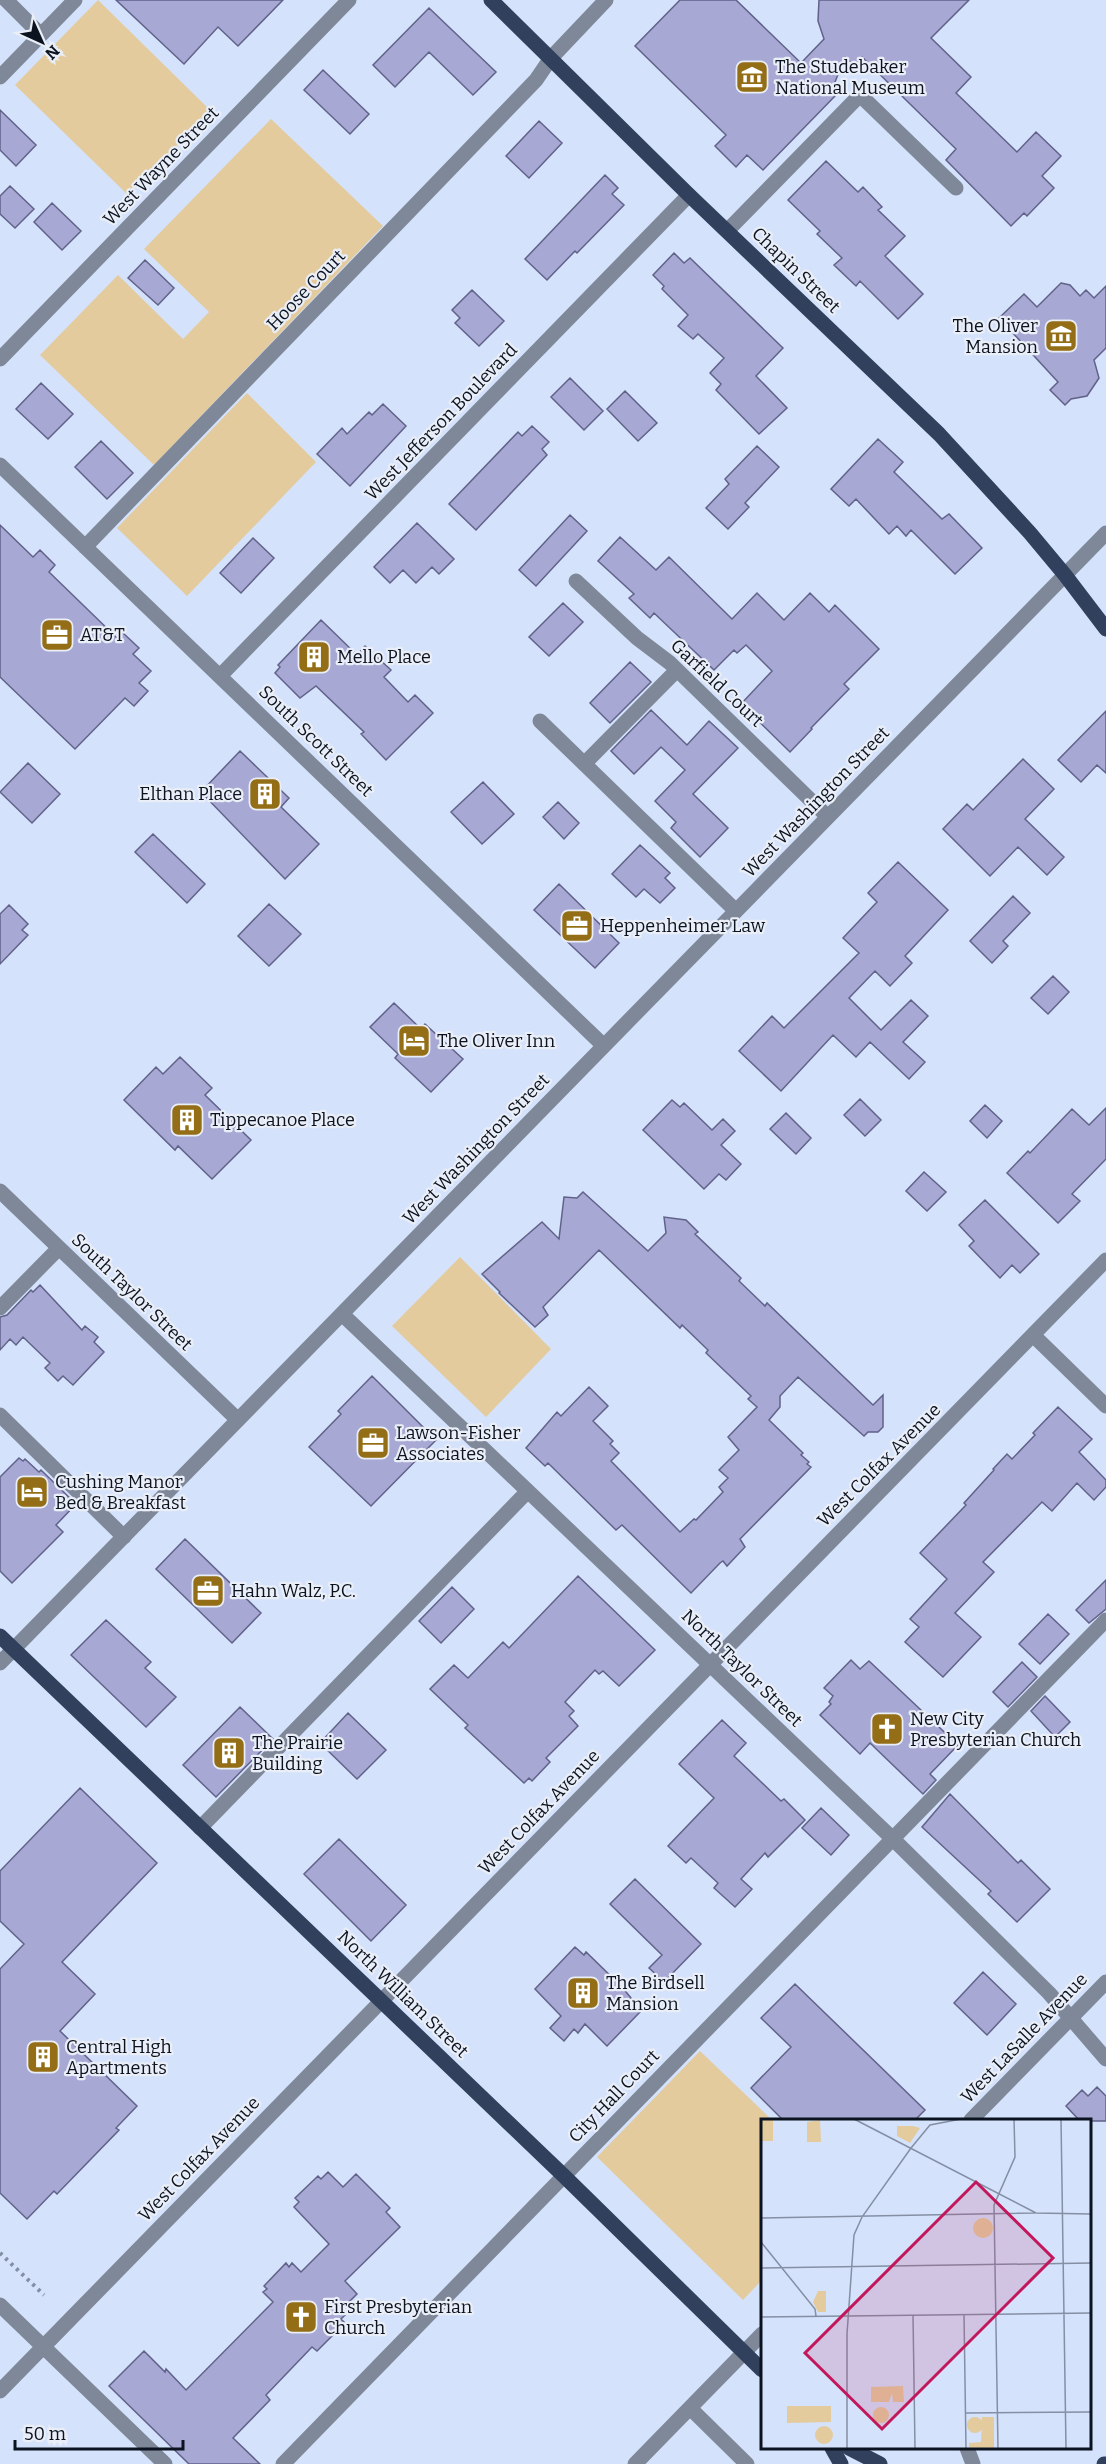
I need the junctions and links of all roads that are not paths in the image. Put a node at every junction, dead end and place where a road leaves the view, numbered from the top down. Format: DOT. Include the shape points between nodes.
graph roads {
  1 [pos="6,0"];
  2 [pos="75,0"];
  3 [pos="349,0"];
  4 [pos="491,0"];
  5 [pos="606,0"];
  6 [pos="41,35"];
  7 [pos="551,58"];
  8 [pos="0,77"];
  9 [pos="956,188"];
  10 [pos="689,195"];
  11 [pos="727,231"];
  12 [pos="0,360"];
  13 [pos="0,465"];
  14 [pos="1106,533"];
  15 [pos="85,547"];
  16 [pos="1065,575"];
  17 [pos="576,581"];
  18 [pos="1106,630"];
  19 [pos="677,670"];
  20 [pos="220,676"];
  21 [pos="540,722"];
  22 [pos="584,764"];
  23 [pos="828,817"];
  24 [pos="736,911"];
  25 [pos="604,1046"];
  26 [pos="0,1191"];
  27 [pos="59,1248"];
  28 [pos="1106,1260"];
  29 [pos="0,1308"];
  30 [pos="342,1314"];
  31 [pos="1033,1335"];
  32 [pos="1106,1406"];
  33 [pos="0,1414"];
  34 [pos="238,1420"];
  35 [pos="528,1491"];
  36 [pos="124,1537"];
  37 [pos="1106,1620"];
  38 [pos="0,1636"];
  39 [pos="14,1649"];
  40 [pos="0,1663"];
  41 [pos="710,1665"];
  42 [pos="200,1828"];
  43 [pos="893,1839"];
  44 [pos="1106,1982"];
  45 [pos="381,2001"];
  46 [pos="1071,2019"];
  47 [pos="1106,2059"];
  48 [pos="973,2119"];
  49 [pos="564,2176"];
  50 [pos="0,2306"];
  51 [pos="761,2335"];
  52 [pos="43,2346"];
  53 [pos="745,2353"];
  54 [pos="761,2369"];
  55 [pos="0,2391"];
  56 [pos="690,2408"];
  57 [pos="833,2449"];
  58 [pos="851,2449"];
  59 [pos="967,2449"];
  60 [pos="165,2464"];
  61 [pos="283,2464"];
  62 [pos="635,2464"];
  63 [pos="747,2464"];
  64 [pos="841,2464"];
  65 [pos="880,2464"];
  66 [pos="973,2464"];
  1 -- 6 [label="street"];
  2 -- 6 [label="street"];
  3 -- 12 [label="street, West Wayne Street"];
  4 -- 7 [label="main road, Chapin Street"];
  5 -- 7 [label="street, Hoose Court"];
  6 -- 8 [label="street"];
  7 -- 10 [label="main road, Chapin Street"];
  7 -- 15 [label="street, Hoose Court" via="536,80"];
  9 -- 11 [label="street" via="860,94"];
  10 -- 11 [label="main road, Chapin Street"];
  10 -- 20 [label="street, West Jefferson Boulevard"];
  11 -- 16 [label="main road, Chapin Street" via="939,434"];
  13 -- 15 [label="street, South Scott Street"];
  14 -- 16 [label="street, West Washington Street"];
  15 -- 20 [label="street, South Scott Street"];
  16 -- 18 [label="main road, Chapin Street"];
  16 -- 23 [label="street, West Washington Street"];
  17 -- 19 [label="street, Garfield Court"];
  19 -- 22 [label="street"];
  19 -- 23 [label="street, Garfield Court"];
  20 -- 25 [label="street, South Scott Street"];
  21 -- 22 [label="street"];
  22 -- 24 [label="street"];
  23 -- 24 [label="street, West Washington Street"];
  24 -- 25 [label="street, West Washington Street"];
  25 -- 30 [label="street, West Washington Street"];
  26 -- 27 [label="street, South Taylor Street"];
  27 -- 29 [label="street"];
  27 -- 34 [label="street, South Taylor Street"];
  28 -- 31 [label="street, West Colfax Avenue"];
  30 -- 34 [label="street, West Washington Street"];
  30 -- 35 [label="street, North Taylor Street"];
  31 -- 32 [label="street"];
  31 -- 41 [label="street, West Colfax Avenue"];
  33 -- 36 [label="street"];
  34 -- 36 [label="street, West Washington Street"];
  35 -- 41 [label="street, North Taylor Street"];
  35 -- 42 [label="street"];
  36 -- 39 [label="street, West Washington Street"];
  37 -- 43 [label="street, City Hall Court"];
  38 -- 39 [label="main road, North William Street"];
  39 -- 40 [label="street, West Washington Street"];
  39 -- 42 [label="main road, North William Street"];
  41 -- 43 [label="street, North Taylor Street"];
  41 -- 45 [label="street, West Colfax Avenue"];
  42 -- 45 [label="main road, North William Street"];
  43 -- 46 [label="street, North Taylor Street"];
  43 -- 49 [label="street, City Hall Court"];
  44 -- 46 [label="street, West LaSalle Avenue"];
  45 -- 49 [label="main road, North William Street"];
  45 -- 52 [label="street, West Colfax Avenue"];
  46 -- 47 [label="street, North Taylor Street"];
  46 -- 48 [label="street, West LaSalle Avenue"];
  49 -- 53 [label="main road, North William Street"];
  49 -- 61 [label="street, City Hall Court"];
  50 -- 52 [label="street"];
  51 -- 53 [label="street"];
  52 -- 55 [label="street, West Colfax Avenue"];
  52 -- 60 [label="street"];
  53 -- 54 [label="main road, North William Street"];
  53 -- 56 [label="street"];
  56 -- 62 [label="street"];
  56 -- 63 [label="street"];
  57 -- 64 [label="main road"];
  58 -- 65 [label="main road"];
  59 -- 66 [label="street"];
}
